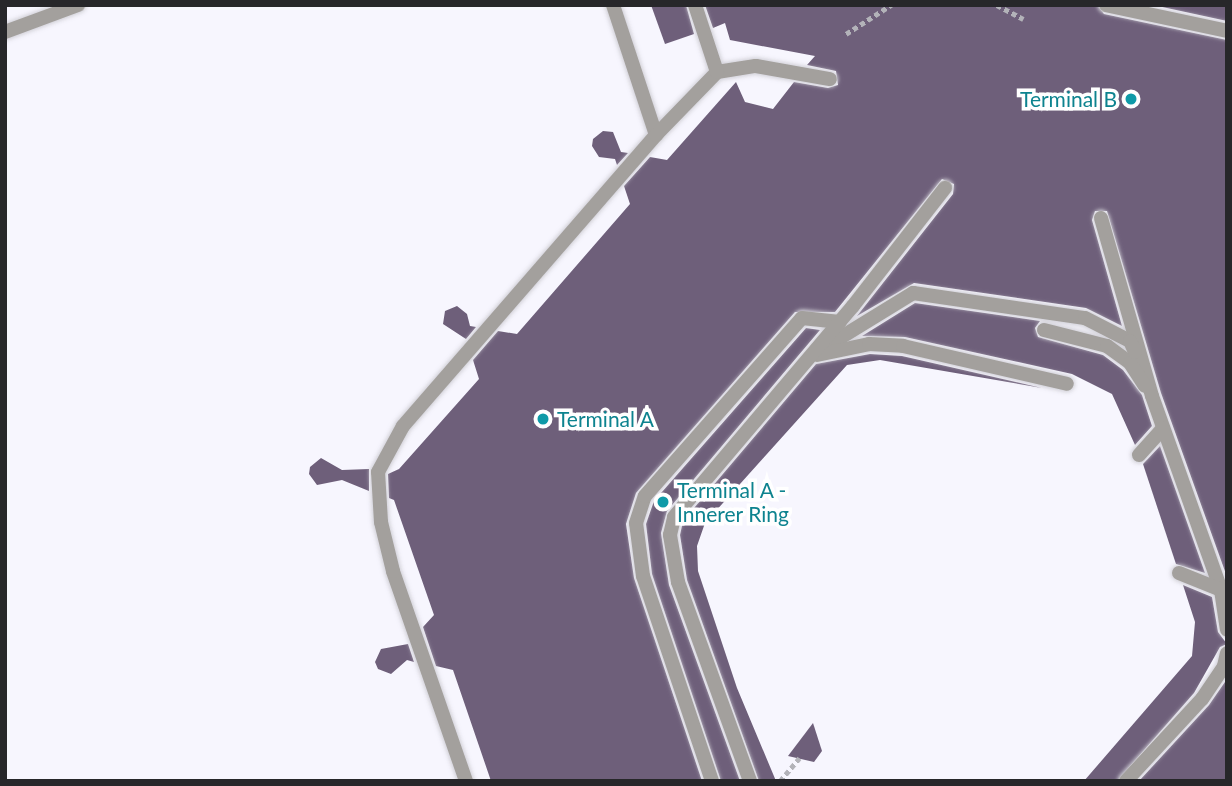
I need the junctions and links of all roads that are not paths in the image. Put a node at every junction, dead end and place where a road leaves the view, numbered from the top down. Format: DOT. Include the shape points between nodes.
graph roads {
  1 [pos="78,5"];
  2 [pos="613,5"];
  3 [pos="695,5"];
  4 [pos="1106,5"];
  5 [pos="1227,31"];
  6 [pos="5,32"];
  7 [pos="717,72"];
  8 [pos="830,79"];
  9 [pos="656,135"];
  10 [pos="945,188"];
  11 [pos="1101,218"];
  12 [pos="840,322"];
  13 [pos="1044,330"];
  14 [pos="809,357"];
  15 [pos="1068,384"];
  16 [pos="1152,396"];
  17 [pos="1163,428"];
  18 [pos="1139,455"];
  19 [pos="1179,573"];
  20 [pos="1221,590"];
  21 [pos="1227,630"];
  22 [pos="1227,653"];
  23 [pos="466,781"];
  24 [pos="712,781"];
  25 [pos="750,781"];
  26 [pos="1126,781"];
  1 -- 6 [label="lane"];
  2 -- 9 [label="lane"];
  3 -- 7 [label="lane"];
  4 -- 5 [label="lane"];
  7 -- 8 [label="lane" via="756,66"];
  7 -- 9 [label="lane"];
  9 -- 23 [label="lane" via="403,426 378,472 381,522 393,571"];
  10 -- 12 [label="lane"];
  11 -- 16 [label="lane"];
  12 -- 14 [label="lane"];
  12 -- 24 [label="lane" via="802,318 645,496 636,523 643,576"];
  13 -- 16 [label="lane" via="1107,346 1130,363"];
  14 -- 15 [label="lane" via="869,344 903,346"];
  14 -- 16 [label="lane" via="913,293 1085,318 1130,341"];
  14 -- 25 [label="lane" via="695,489 674,517 670,535 678,582"];
  16 -- 17 [label="lane"];
  17 -- 18 [label="lane"];
  17 -- 20 [label="lane"];
  19 -- 20 [label="lane"];
  20 -- 21 [label="lane"];
  22 -- 26 [label="lane" via="1224,666 1202,699"];
}
